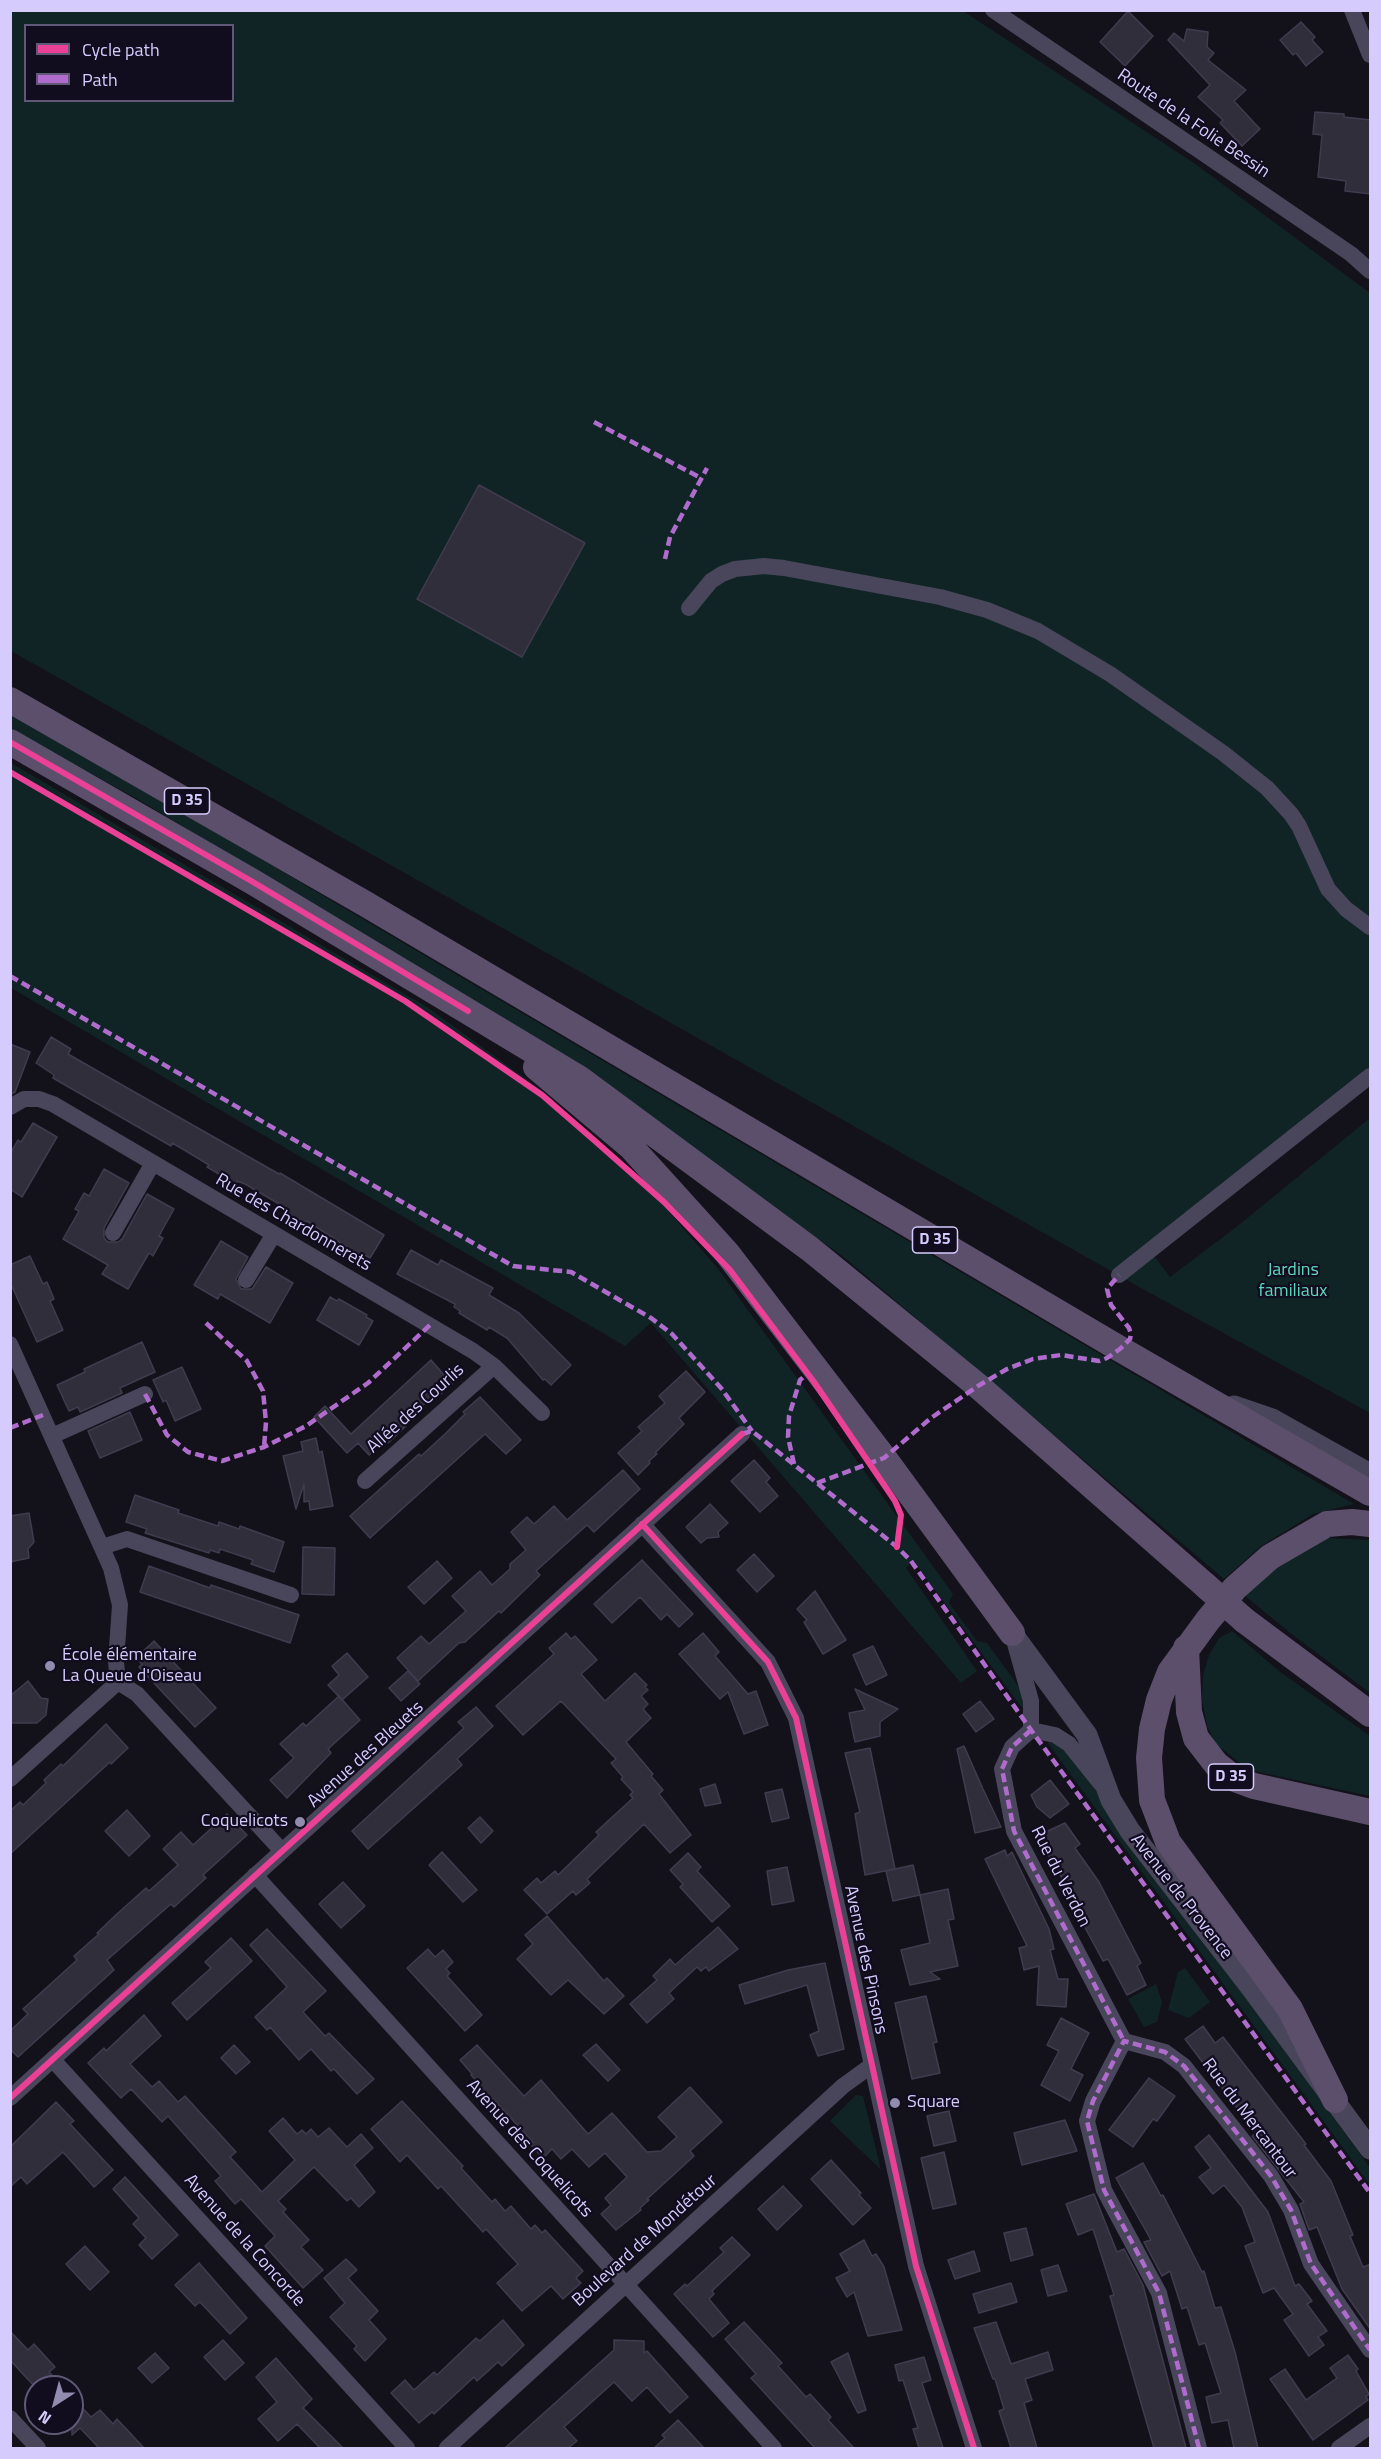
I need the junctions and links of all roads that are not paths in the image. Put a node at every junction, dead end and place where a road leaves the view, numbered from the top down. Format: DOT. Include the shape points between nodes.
graph roads {
  1 [pos="993,10"];
  2 [pos="1352,10"];
  3 [pos="1371,55"];
  4 [pos="1371,271"];
  5 [pos="689,608"];
  6 [pos="10,700"];
  7 [pos="10,742"];
  8 [pos="1371,927"];
  9 [pos="468,1011"];
  10 [pos="1371,1076"];
  11 [pos="10,1107"];
  12 [pos="153,1164"];
  13 [pos="113,1233"];
  14 [pos="274,1234"];
  15 [pos="1119,1275"];
  16 [pos="246,1280"];
  17 [pos="10,1344"];
  18 [pos="494,1366"];
  19 [pos="1190,1390"];
  20 [pos="145,1394"];
  21 [pos="542,1413"];
  22 [pos="742,1434"];
  23 [pos="52,1436"];
  24 [pos="1371,1474"];
  25 [pos="365,1480"];
  26 [pos="1371,1493"];
  27 [pos="642,1524"];
  28 [pos="1371,1524"];
  29 [pos="102,1548"];
  30 [pos="291,1596"];
  31 [pos="1012,1633"];
  32 [pos="1186,1648"];
  33 [pos="118,1682"];
  34 [pos="1371,1714"];
  35 [pos="1031,1730"];
  36 [pos="10,1779"];
  37 [pos="1112,1800"];
  38 [pos="1371,1812"];
  39 [pos="282,1851"];
  40 [pos="255,1875"];
  41 [pos="1124,2041"];
  42 [pos="53,2060"];
  43 [pos="872,2065"];
  44 [pos="10,2098"];
  45 [pos="1335,2100"];
  46 [pos="1371,2150"];
  47 [pos="625,2284"];
  48 [pos="1371,2350"];
  49 [pos="10,2418"];
  50 [pos="1371,2426"];
  51 [pos="38,2448"];
  52 [pos="407,2448"];
  53 [pos="447,2448"];
  54 [pos="774,2448"];
  55 [pos="974,2448"];
  56 [pos="1199,2448"];
  57 [pos="1339,2448"];
  1 -- 4 [label="street, Route de la Folie Bessin"];
  2 -- 3 [label="street"];
  5 -- 8 [label="street" via="711,581 722,574 735,568 764,566 951,600 1038,631 1110,674 1261,783 1299,826 1328,889 1346,909"];
  6 -- 19 [label="main road, D 35" via="364,903"];
  7 -- 9 [label="main road, D 35"];
  9 -- 31 [label="main road" via="631,1147 727,1253"];
  9 -- 34 [label="main road, D 35, bridge" via="580,1079 810,1249 978,1386 1244,1620"];
  10 -- 15 [label="street"];
  11 -- 12 [label="street, Rue des Chardonnerets" via="24,1099 53,1104"];
  12 -- 13 [label="street"];
  12 -- 14 [label="street, Rue des Chardonnerets"];
  14 -- 16 [label="street"];
  14 -- 18 [label="street, Rue des Chardonnerets"];
  17 -- 23 [label="street"];
  18 -- 21 [label="street, Rue des Chardonnerets"];
  18 -- 25 [label="street, Allée des Courlis"];
  19 -- 24 [label="street" via="1272,1419"];
  19 -- 26 [label="main road, D 35"];
  20 -- 23 [label="street"];
  22 -- 27 [label="street, Avenue des Bleuets"];
  23 -- 29 [label="street"];
  27 -- 39 [label="street, Avenue des Bleuets"];
  27 -- 43 [label="street, Avenue des Pinsons" via="768,1662 796,1718"];
  28 -- 32 [label="main road" via="1328,1524 1270,1557 1235,1588"];
  29 -- 30 [label="street" via="127,1539"];
  29 -- 33 [label="street" via="120,1605"];
  31 -- 35 [label="street" via="1031,1701"];
  31 -- 37 [label="street, Avenue de Provence" via="1087,1735"];
  32 -- 38 [label="main road, D 35" via="1189,1712 1196,1738 1216,1764 1235,1779 1254,1786"];
  32 -- 45 [label="main road" via="1158,1700 1149,1758 1152,1800 1168,1842 1290,2010"];
  33 -- 36 [label="street"];
  33 -- 39 [label="street" via="137,1694"];
  35 -- 37 [label="street" via="1055,1735 1069,1744"];
  35 -- 41 [label="street, Rue du Verdon" via="1012,1747 1002,1769 1014,1831"];
  37 -- 45 [label="street, Avenue de Provence" via="1148,1856"];
  39 -- 40 [label="street, Avenue des Bleuets"];
  40 -- 42 [label="street, Avenue des Bleuets"];
  40 -- 47 [label="street, Avenue des Coquelicots"];
  41 -- 48 [label="street, Rue du Mercantour" via="1165,2052 1184,2066 1271,2176 1291,2210 1311,2264"];
  41 -- 56 [label="street" via="1087,2121 1104,2190 1159,2293"];
  42 -- 44 [label="street, Avenue des Bleuets"];
  42 -- 52 [label="street, Avenue de la Concorde"];
  43 -- 47 [label="street, Boulevard de Mondétour" via="843,2086"];
  43 -- 55 [label="street, Avenue des Pinsons" via="916,2266"];
  45 -- 46 [label="street, Avenue de Provence"];
  47 -- 53 [label="street, Boulevard de Mondétour"];
  47 -- 54 [label="street, Avenue des Coquelicots"];
  49 -- 51 [label="street"];
  50 -- 57 [label="street"];
}
